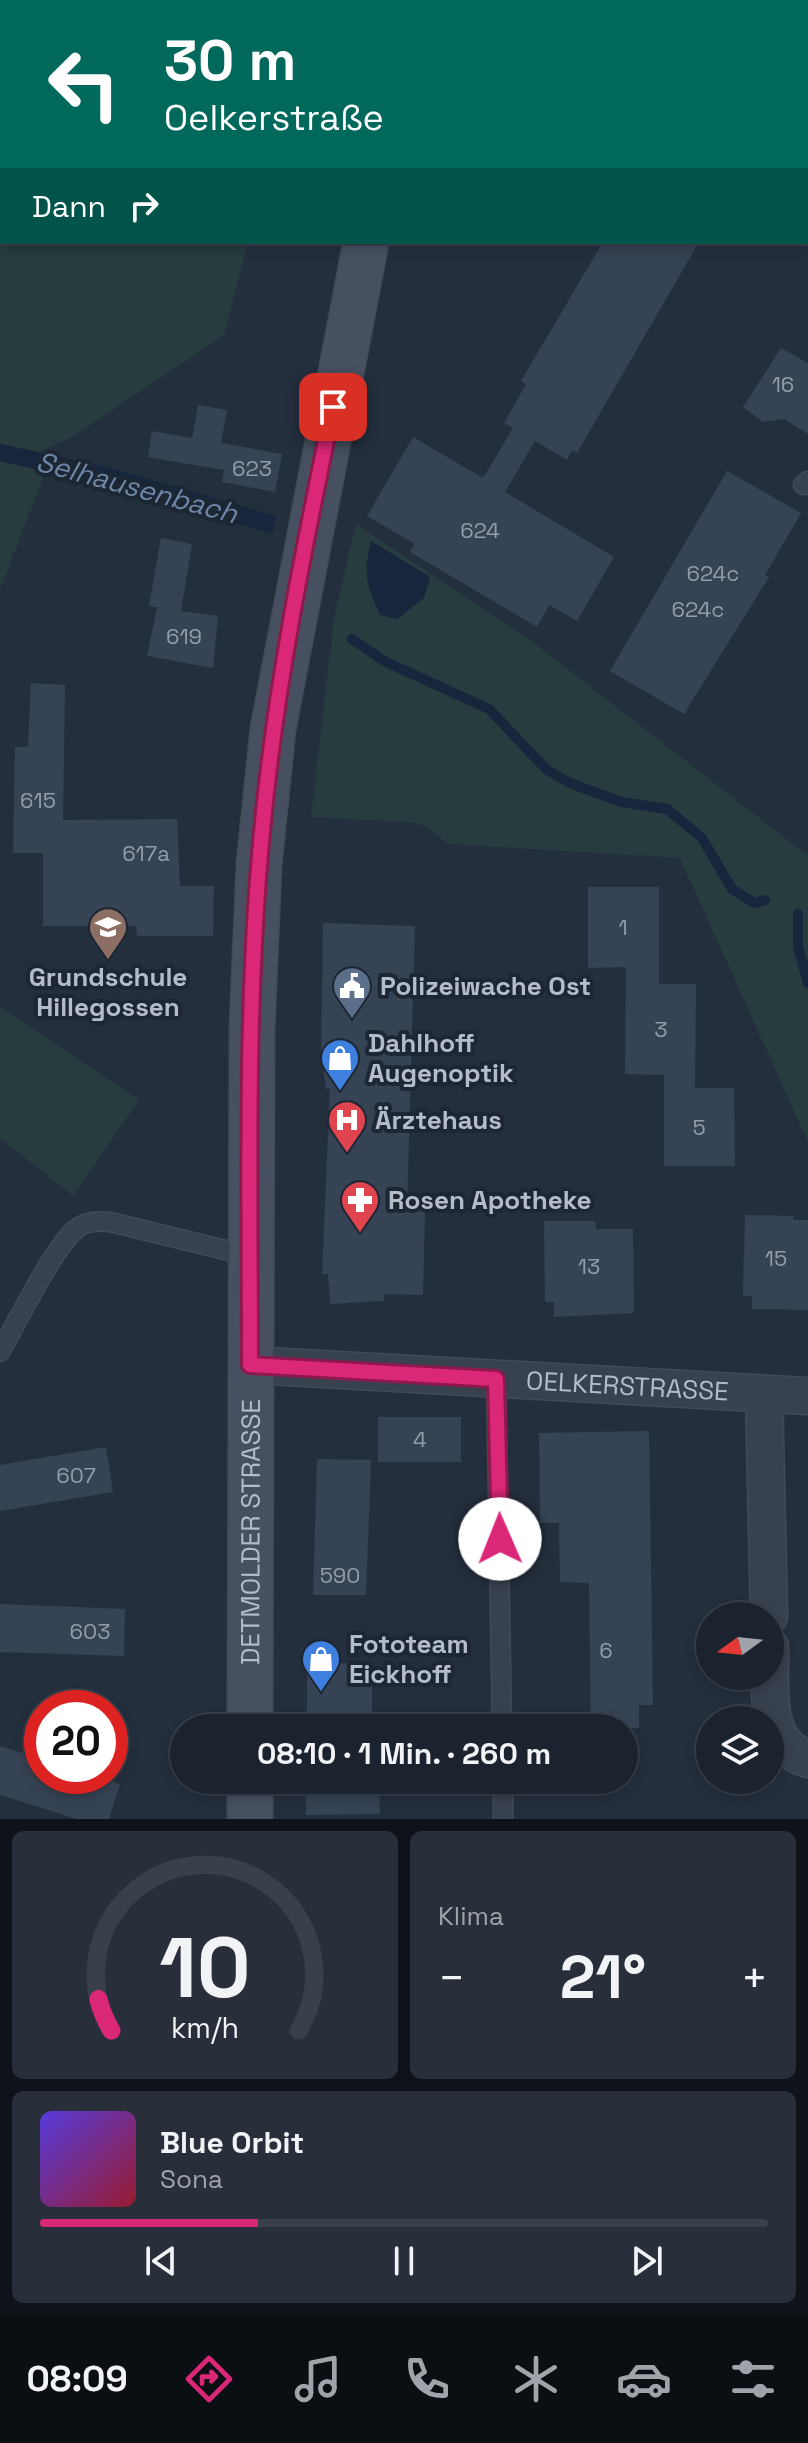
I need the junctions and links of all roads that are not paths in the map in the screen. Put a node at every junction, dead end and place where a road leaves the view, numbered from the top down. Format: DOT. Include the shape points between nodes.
graph roads {
  1 [pos="366,244"];
  2 [pos="250,1256"];
  3 [pos="0,1352"];
  4 [pos="250,1365"];
  5 [pos="496,1379"];
  6 [pos="764,1394"];
  7 [pos="808,1396"];
  8 [pos="769,1602"];
  9 [pos="771,1690"];
  10 [pos="250,1714"];
  11 [pos="502,1714"];
  12 [pos="808,1759"];
  13 [pos="250,1794"];
  14 [pos="503,1794"];
  15 [pos="250,1819"];
  16 [pos="503,1819"];
  1 -- 2 [label="street, DETMOLDER STRASSE" via="273,729 254,932"];
  2 -- 3 [label="lane" via="90,1221 75,1229 61,1248"];
  2 -- 4 [label="street, DETMOLDER STRASSE"];
  4 -- 5 [label="street, OELKERSTRASSE"];
  4 -- 10 [label="street, DETMOLDER STRASSE"];
  5 -- 6 [label="street, OELKERSTRASSE"];
  5 -- 11 [label="lane"];
  6 -- 7 [label="street, OELKERSTRASSE"];
  6 -- 8 [label="street, OELKERSTRASSE"];
  9 -- 12 [label="street" via="772,1721 781,1742"];
  13 -- 15 [label="street"];
  14 -- 16 [label="lane"];
}
